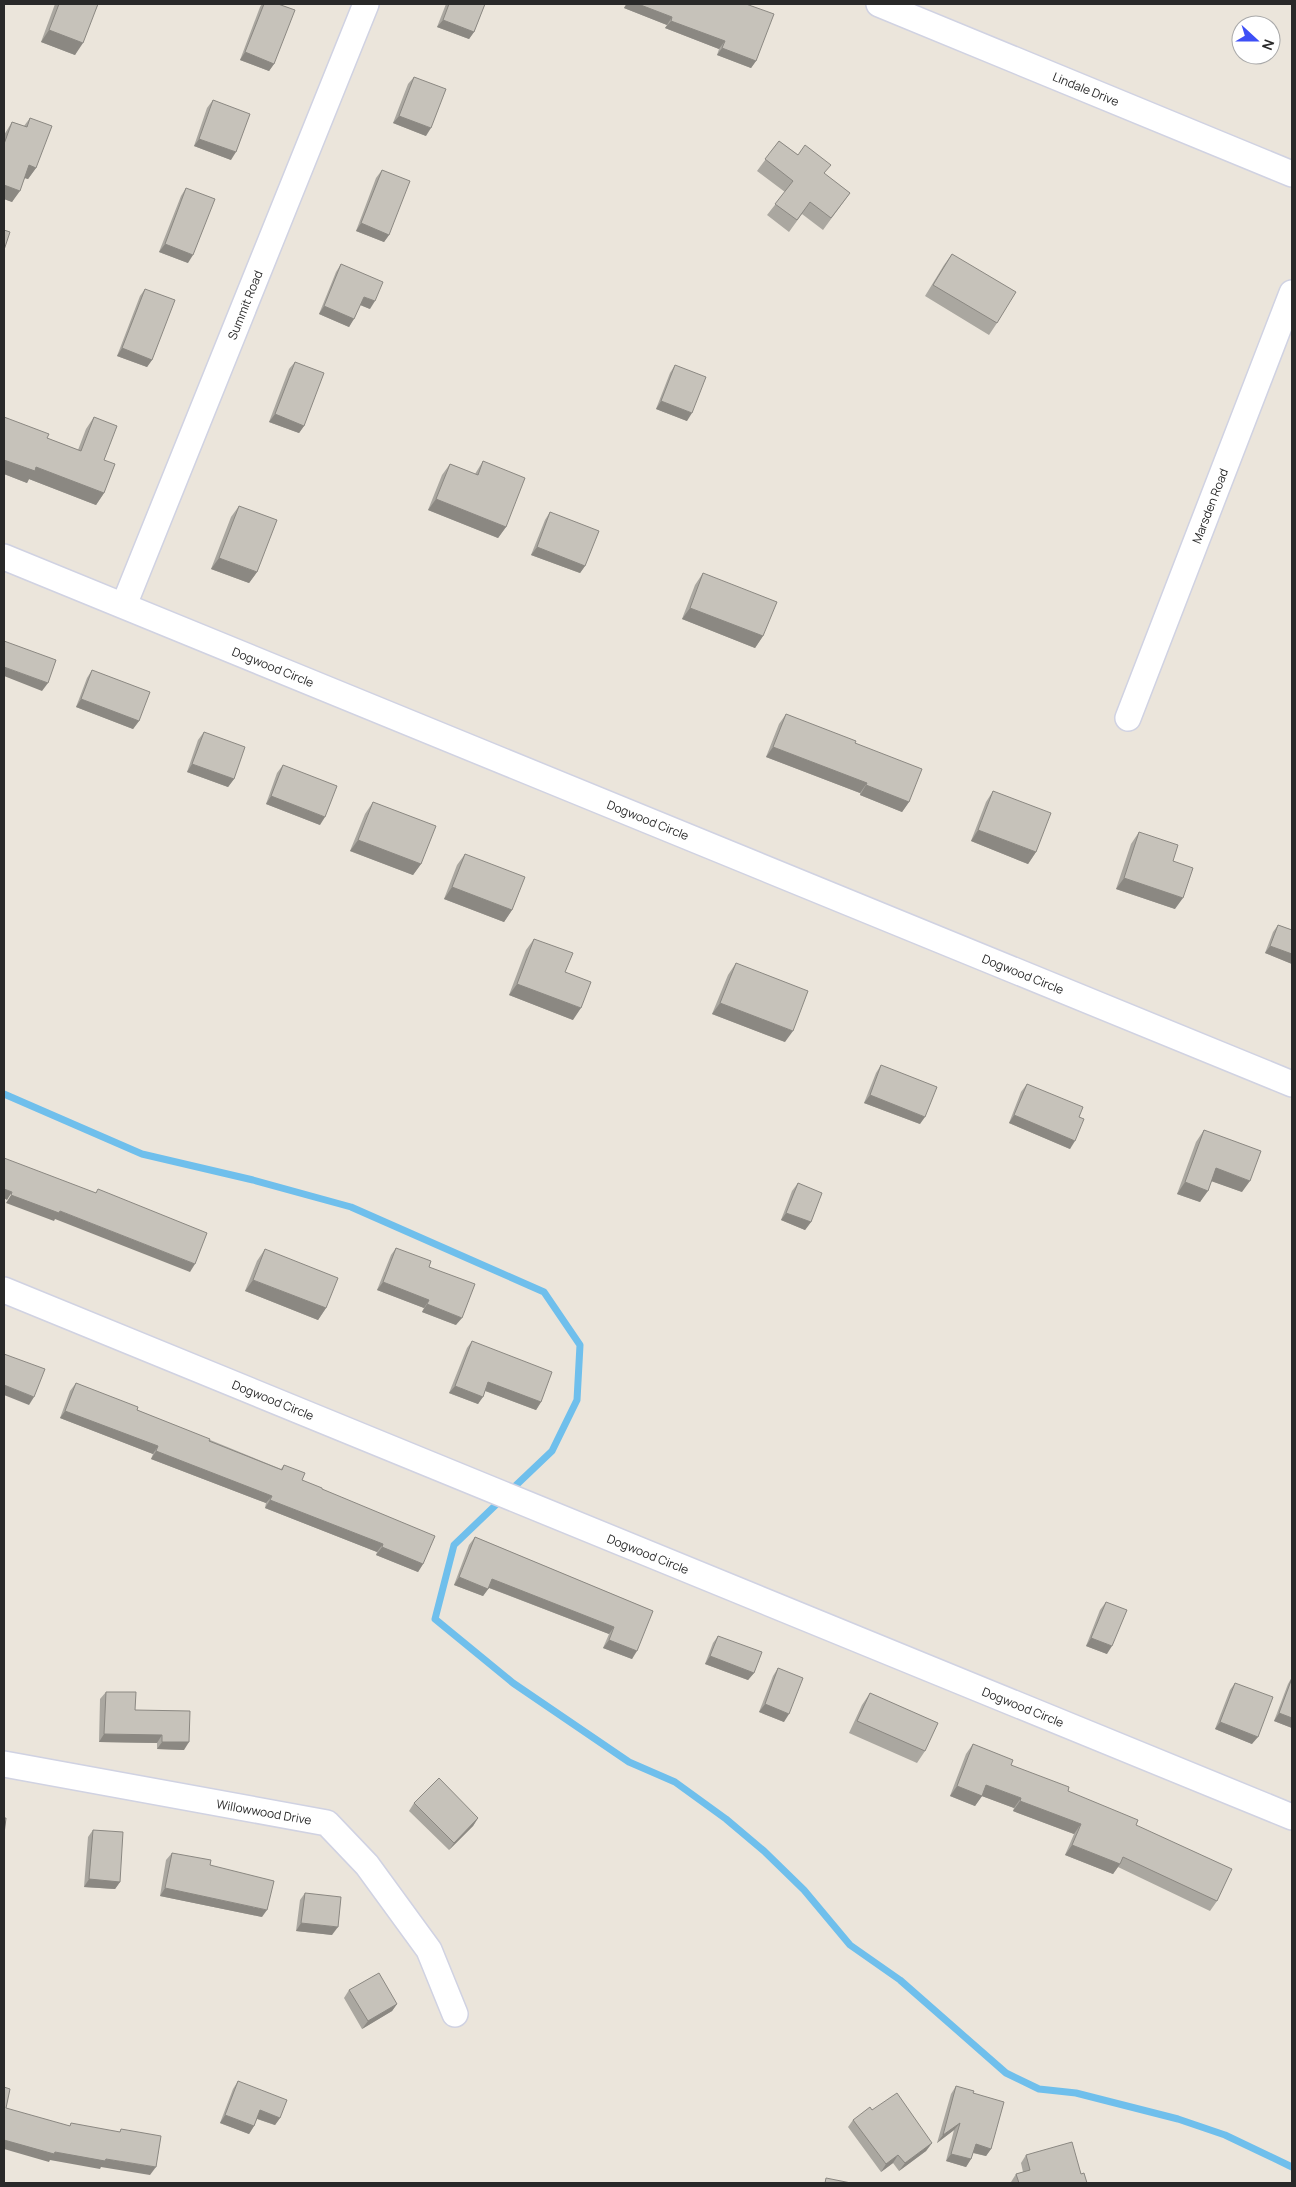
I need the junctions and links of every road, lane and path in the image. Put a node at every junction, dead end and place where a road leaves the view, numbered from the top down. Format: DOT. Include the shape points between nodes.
graph roads {
  1 [pos="366,4"];
  2 [pos="879,4"];
  3 [pos="1292,174"];
  4 [pos="1292,293"];
  5 [pos="4,557"];
  6 [pos="124,605"];
  7 [pos="1128,718"];
  8 [pos="1292,1084"];
  9 [pos="4,1290"];
  10 [pos="4,1764"];
  11 [pos="1292,1817"];
  12 [pos="455,2014"];
  1 -- 6 [label="street, Summit Road"];
  2 -- 3 [label="street, Lindale Drive"];
  4 -- 7 [label="street, Marsden Road"];
  5 -- 6 [label="street, Dogwood Circle"];
  6 -- 8 [label="street, Dogwood Circle"];
  9 -- 11 [label="street, Dogwood Circle"];
  10 -- 12 [label="street, Willowwood Drive" via="327,1824 367,1865 429,1950"];
}
